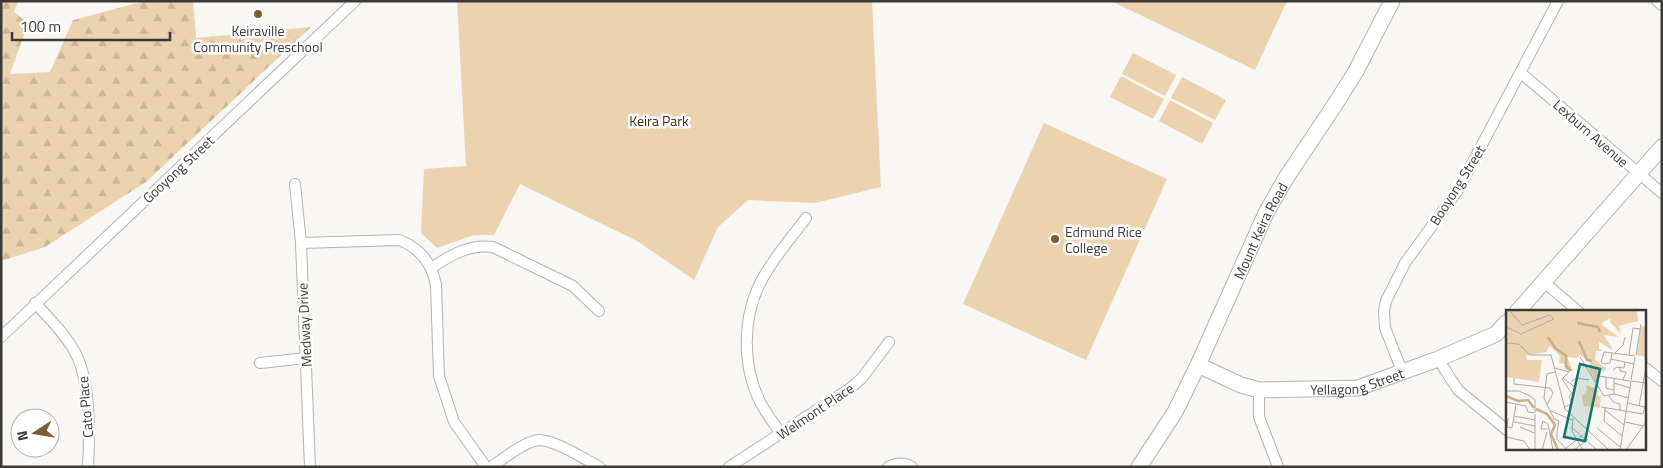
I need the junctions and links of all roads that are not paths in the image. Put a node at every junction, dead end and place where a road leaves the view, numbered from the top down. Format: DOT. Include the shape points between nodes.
graph roads {
  1 [pos="355,1"];
  2 [pos="1392,1"];
  3 [pos="1558,1"];
  4 [pos="1657,1"];
  5 [pos="1662,5"];
  6 [pos="1521,72"];
  7 [pos="1662,147"];
  8 [pos="1638,173"];
  9 [pos="295,184"];
  10 [pos="1662,193"];
  11 [pos="806,218"];
  12 [pos="301,243"];
  13 [pos="431,268"];
  14 [pos="1544,282"];
  15 [pos="35,303"];
  16 [pos="1518,310"];
  17 [pos="1577,310"];
  18 [pos="599,311"];
  19 [pos="1506,323"];
  20 [pos="1,337"];
  21 [pos="890,342"];
  22 [pos="306,358"];
  23 [pos="1438,359"];
  24 [pos="260,363"];
  25 [pos="1198,365"];
  26 [pos="1646,369"];
  27 [pos="1402,371"];
  28 [pos="1662,382"];
  29 [pos="1259,390"];
  30 [pos="1506,429"];
  31 [pos="781,434"];
  32 [pos="88,467"];
  33 [pos="310,467"];
  34 [pos="486,467"];
  35 [pos="491,467"];
  36 [pos="600,467"];
  37 [pos="729,467"];
  38 [pos="888,467"];
  39 [pos="912,467"];
  40 [pos="1139,467"];
  41 [pos="1278,467"];
  1 -- 15 [label="street, Gooyong Street"];
  2 -- 25 [label="street, Mount Keira Road" via="1356,71 1266,213"];
  3 -- 6 [label="street, Booyong Street"];
  4 -- 5 [label="street"];
  6 -- 8 [label="street, Lexburn Avenue"];
  6 -- 27 [label="street, Booyong Street" via="1458,190 1405,263 1386,301 1385,328"];
  7 -- 8 [label="street"];
  8 -- 10 [label="street, Lexburn Avenue"];
  8 -- 14 [label="street"];
  9 -- 12 [label="street, Medway Drive"];
  11 -- 31 [label="street" via="764,276 747,327 749,366 756,391"];
  12 -- 13 [label="street" via="399,240 420,252"];
  12 -- 22 [label="street, Medway Drive"];
  13 -- 18 [label="street" via="458,252 482,246 493,247 574,286"];
  13 -- 34 [label="street" via="437,292 439,376 454,422"];
  14 -- 16 [label="street"];
  14 -- 17 [label="street"];
  15 -- 20 [label="street, Gooyong Street"];
  15 -- 32 [label="street, Cato Place" via="67,340 80,362 86,385"];
  19 -- 23 [label="street, Yellagong Street" via="1496,334"];
  21 -- 31 [label="street, Welmont Place" via="852,387"];
  22 -- 24 [label="street"];
  22 -- 33 [label="street, Medway Drive"];
  23 -- 27 [label="street, Yellagong Street"];
  23 -- 30 [label="street" via="1458,390"];
  25 -- 29 [label="street, Yellagong Street"];
  25 -- 40 [label="street, Mount Keira Road" via="1175,412"];
  26 -- 28 [label="street"];
  27 -- 29 [label="street, Yellagong Street" via="1358,388"];
  29 -- 41 [label="street" via="1259,417"];
  31 -- 37 [label="street, Welmont Place"];
  35 -- 36 [label="street" via="523,446 539,440 559,446"];
  38 -- 39 [label="street" via="900,463"];
}
